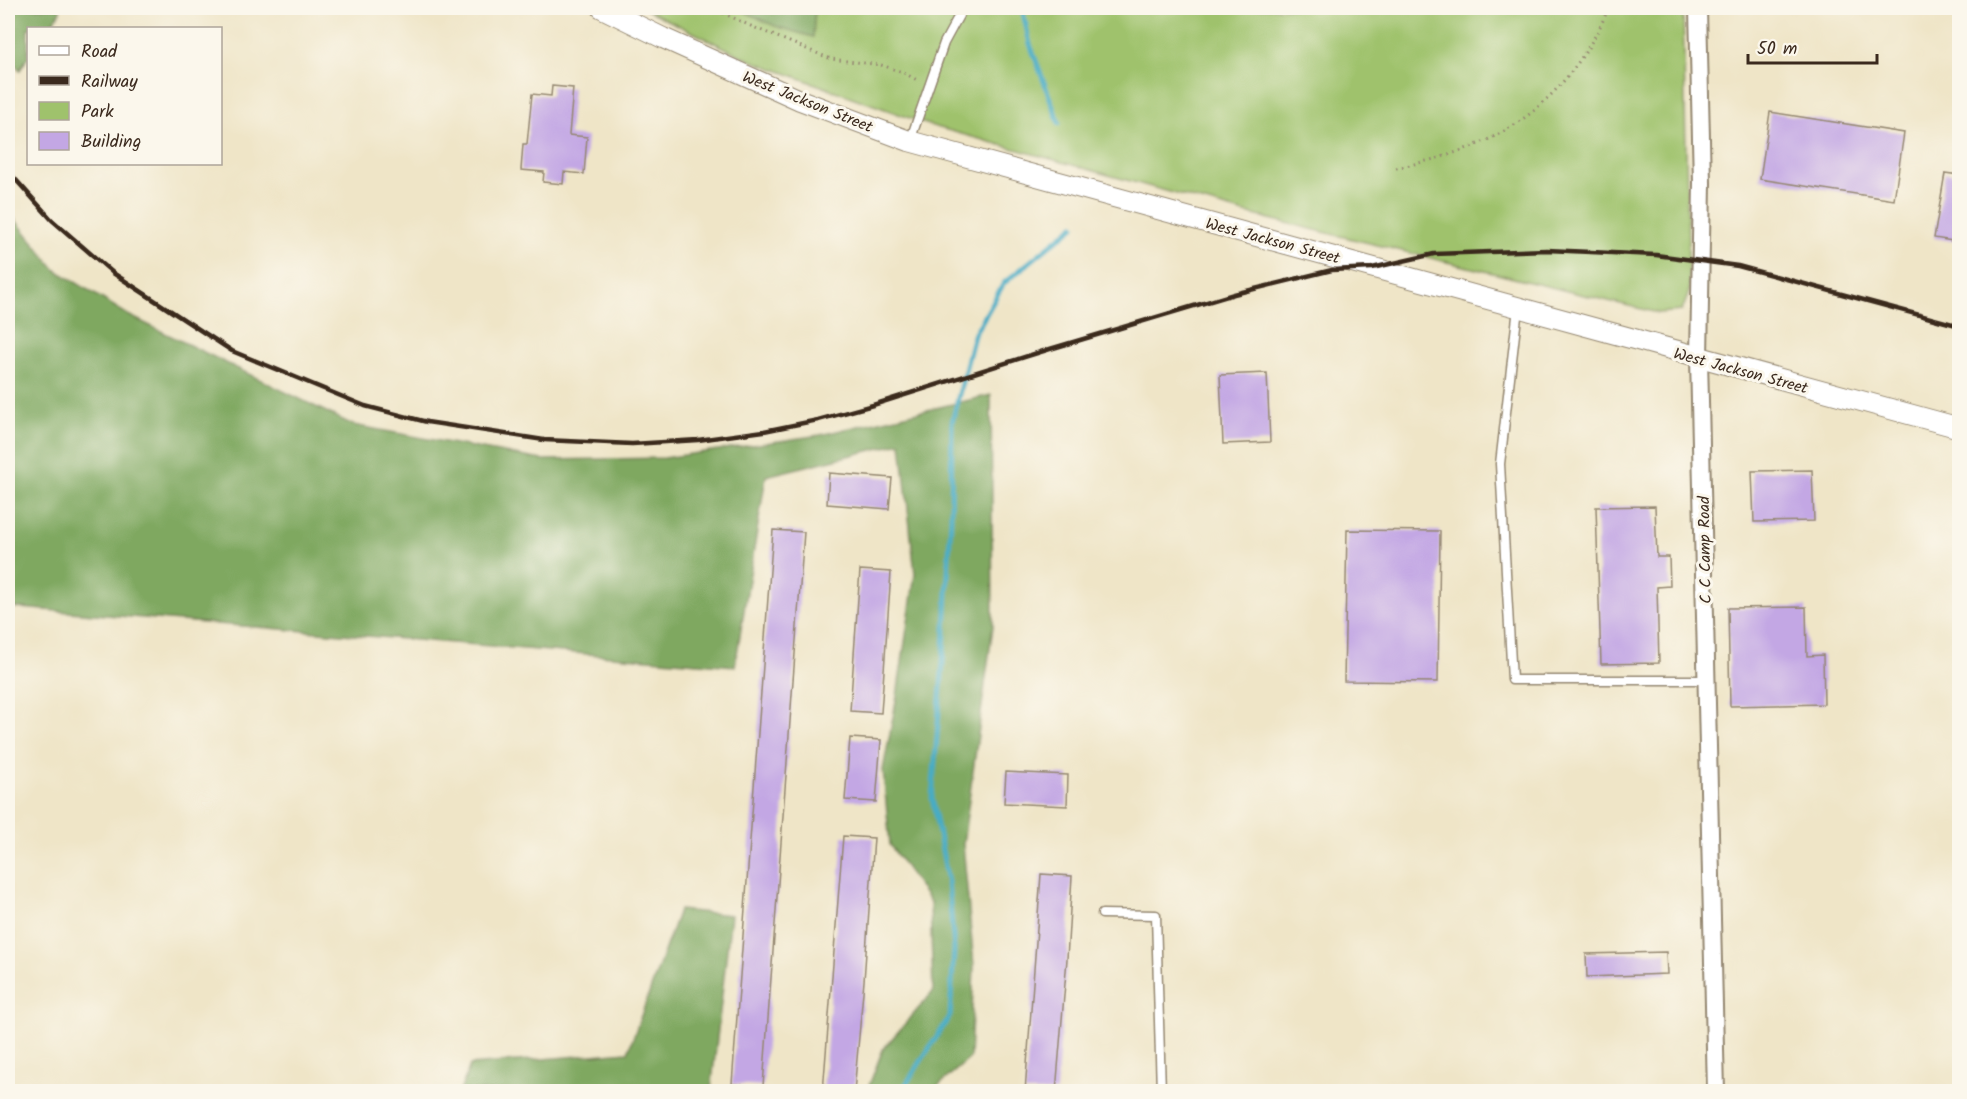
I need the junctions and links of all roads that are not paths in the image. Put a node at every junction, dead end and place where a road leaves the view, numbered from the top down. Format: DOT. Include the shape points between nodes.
graph roads {
  1 [pos="602,8"];
  2 [pos="963,8"];
  3 [pos="1698,8"];
  4 [pos="909,141"];
  5 [pos="1518,308"];
  6 [pos="1699,358"];
  7 [pos="1959,428"];
  8 [pos="1707,680"];
  9 [pos="1102,914"];
  10 [pos="1161,1092"];
  11 [pos="1716,1092"];
  1 -- 4 [label="street, West Jackson Street" via="800,100"];
  2 -- 4 [label="lane" via="944,43"];
  3 -- 6 [label="street, C C Camp Road" via="1702,183"];
  4 -- 5 [label="street, West Jackson Street"];
  5 -- 6 [label="street, West Jackson Street"];
  5 -- 8 [label="lane" via="1500,464 1512,680"];
  6 -- 7 [label="street, West Jackson Street"];
  6 -- 8 [label="street, C C Camp Road"];
  8 -- 11 [label="street, C C Camp Road"];
  9 -- 10 [label="lane" via="1156,915"];
}
